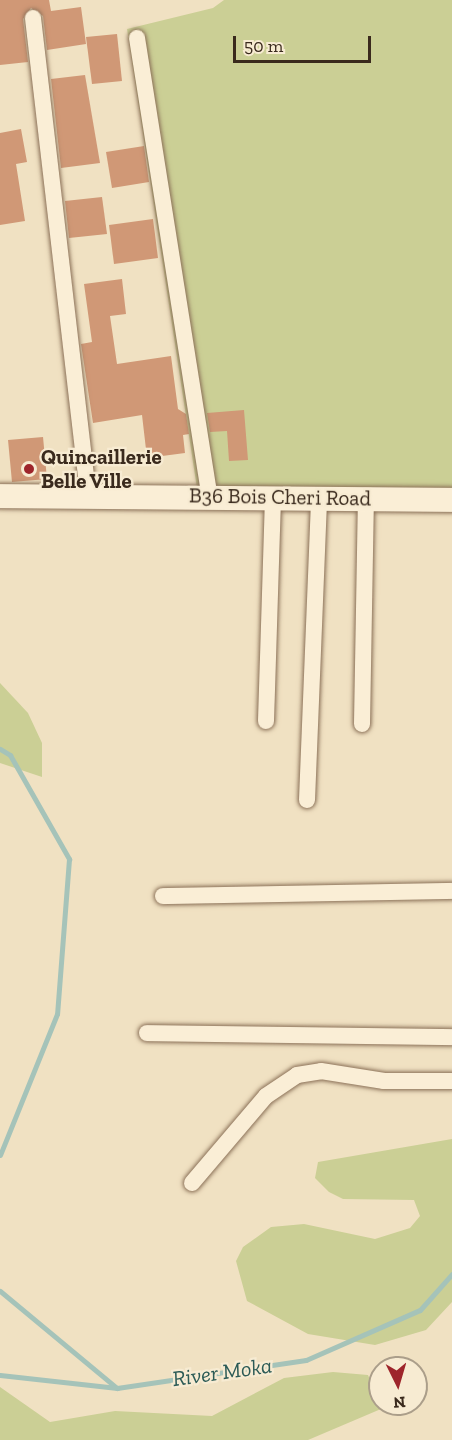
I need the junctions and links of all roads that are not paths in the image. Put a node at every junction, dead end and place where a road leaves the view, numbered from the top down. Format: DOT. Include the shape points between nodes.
graph roads {
  1 [pos="33,18"];
  2 [pos="137,38"];
  3 [pos="88,495"];
  4 [pos="209,495"];
  5 [pos="0,496"];
  6 [pos="273,498"];
  7 [pos="319,499"];
  8 [pos="366,500"];
  9 [pos="452,500"];
  10 [pos="266,721"];
  11 [pos="362,724"];
  12 [pos="307,800"];
  13 [pos="452,891"];
  14 [pos="163,896"];
  15 [pos="147,1033"];
  16 [pos="452,1037"];
  17 [pos="452,1081"];
  18 [pos="192,1183"];
  1 -- 3 [label="street"];
  2 -- 4 [label="street"];
  3 -- 4 [label="main road, B36 Bois Cheri Road"];
  3 -- 5 [label="main road, B36 Bois Cheri Road"];
  4 -- 6 [label="main road, B36 Bois Cheri Road"];
  6 -- 7 [label="main road, B36 Bois Cheri Road"];
  6 -- 10 [label="street"];
  7 -- 8 [label="main road, B36 Bois Cheri Road"];
  7 -- 12 [label="street"];
  8 -- 9 [label="main road, B36 Bois Cheri Road"];
  8 -- 11 [label="street"];
  13 -- 14 [label="street"];
  15 -- 16 [label="street"];
  17 -- 18 [label="street" via="384,1081 321,1071 297,1075 266,1096"];
}
